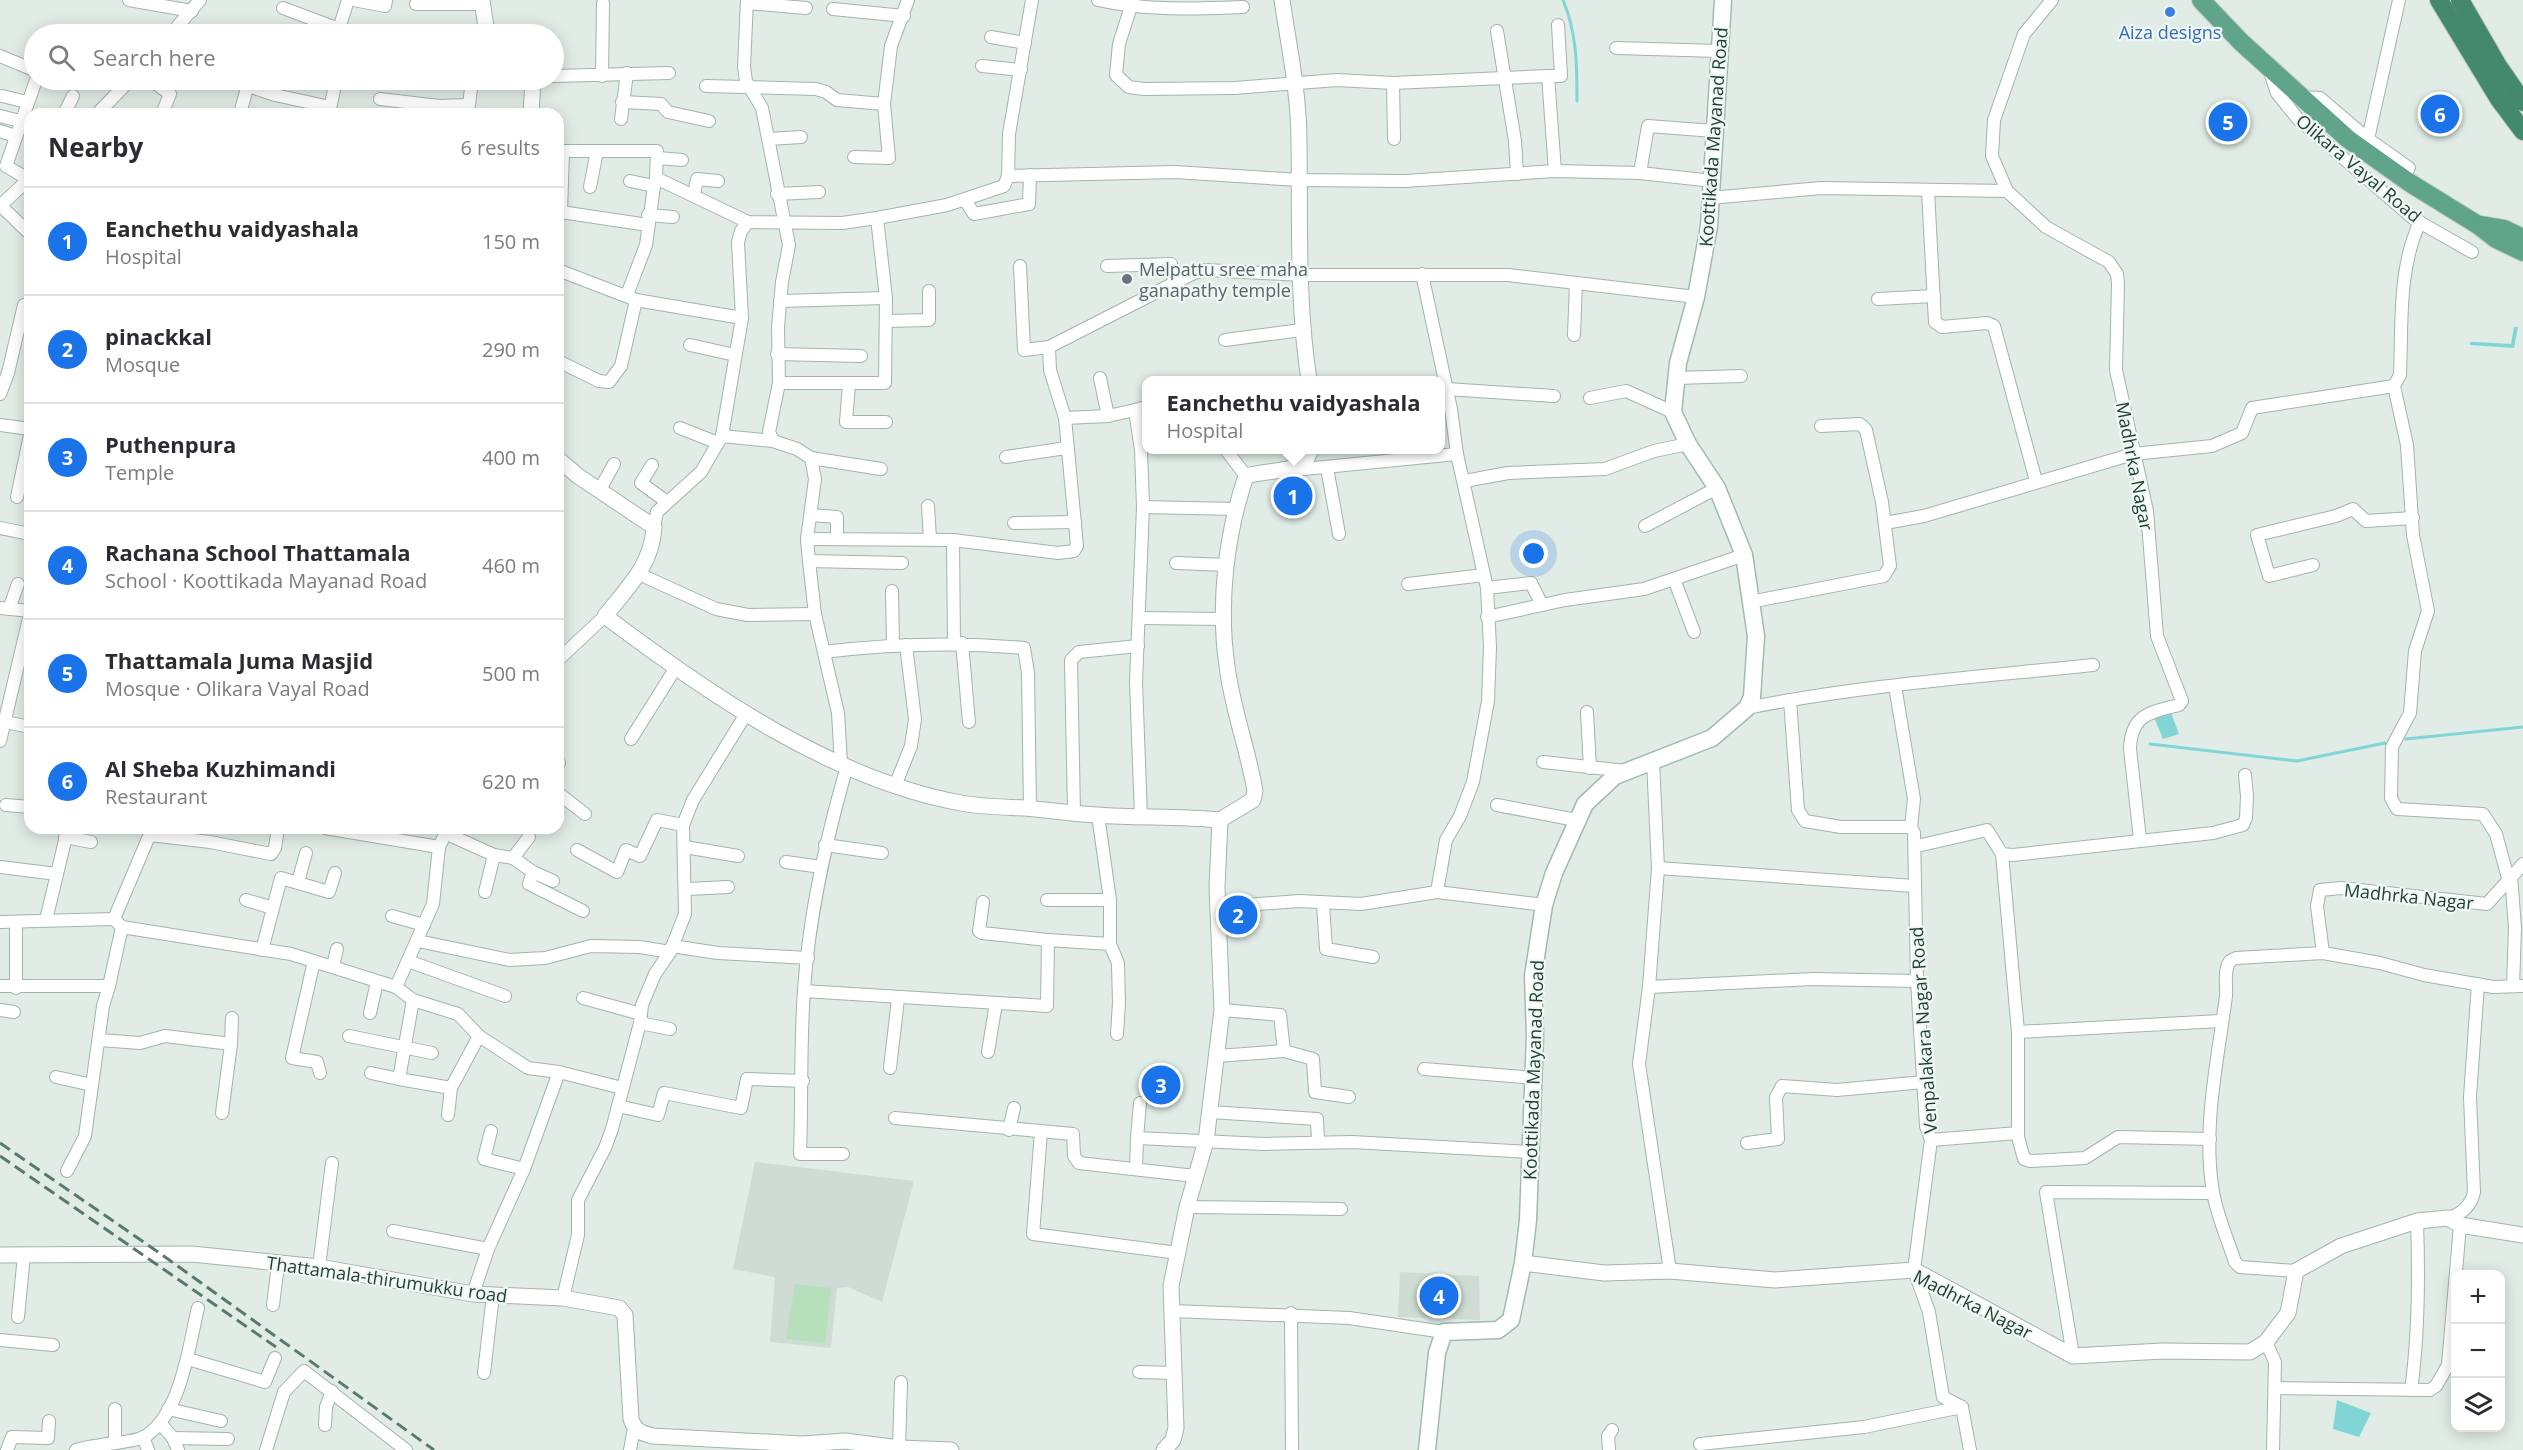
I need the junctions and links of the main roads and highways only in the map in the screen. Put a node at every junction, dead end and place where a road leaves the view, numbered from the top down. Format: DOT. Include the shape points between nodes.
graph roads {
  1 [pos="1723,0"];
  2 [pos="2201,0"];
  3 [pos="2444,1"];
  4 [pos="2523,102"];
  5 [pos="2523,131"];
  6 [pos="2478,225"];
  7 [pos="2523,237"];
  8 [pos="2523,252"];
  9 [pos="1427,1450"];
  1 -- 9 [label="main road, Koottikada Mayanad Road" via="1709,226 1678,363 1673,412 1688,444 1717,488 1744,555 1756,636 1752,697 1747,708 1712,738 1615,776 1585,804 1576,820 1544,905 1533,976 1531,1152 1523,1263 1512,1320 1498,1330 1444,1332 1437,1353"];
  2 -- 6 [label="main road" via="2348,139"];
  3 -- 4 [label="highway"];
  3 -- 5 [label="highway" via="2494,91"];
  6 -- 7 [label="main road"];
  6 -- 8 [label="main road"];
}
